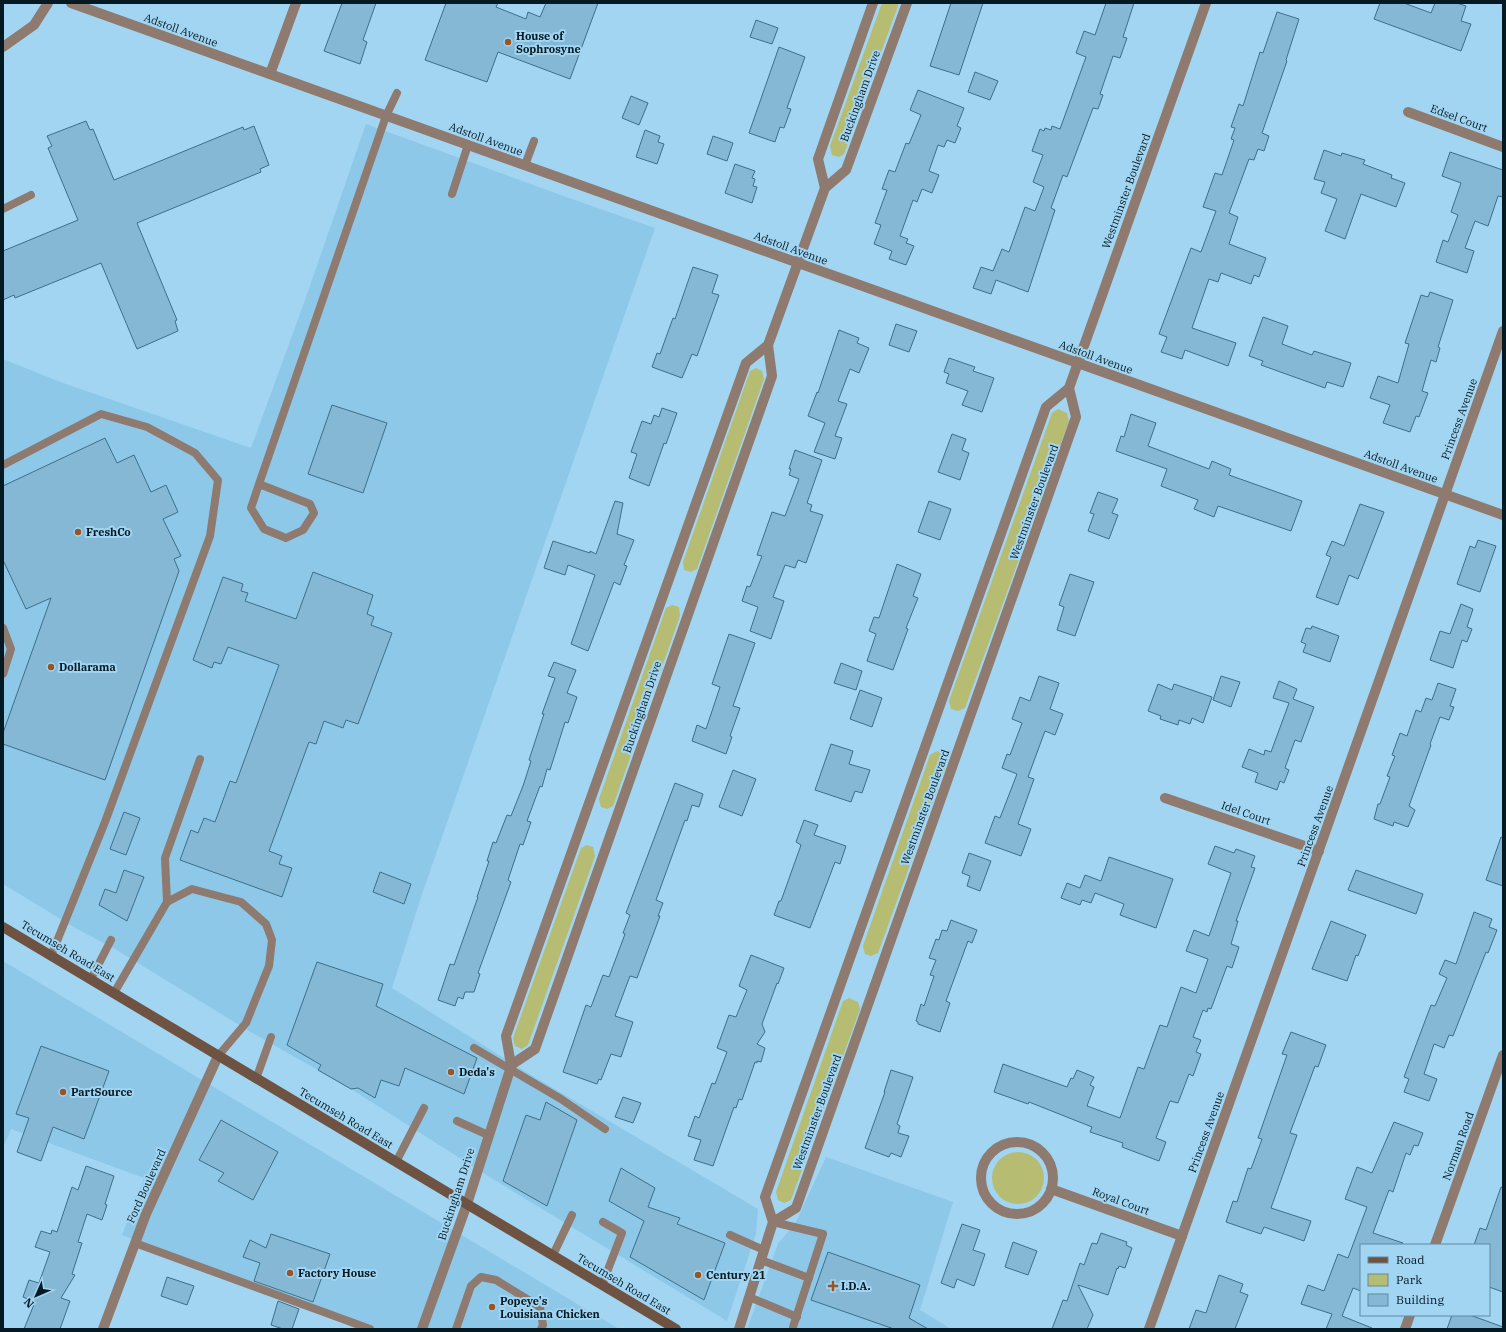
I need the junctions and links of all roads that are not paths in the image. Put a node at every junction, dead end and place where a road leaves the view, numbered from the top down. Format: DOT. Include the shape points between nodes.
graph roads {
  1 [pos="48,3"];
  2 [pos="71,3"];
  3 [pos="296,3"];
  4 [pos="873,3"];
  5 [pos="907,3"];
  6 [pos="1206,3"];
  7 [pos="3,47"];
  8 [pos="270,74"];
  9 [pos="397,93"];
  10 [pos="1408,112"];
  11 [pos="386,116"];
  12 [pos="534,141"];
  13 [pos="468,145"];
  14 [pos="1503,147"];
  15 [pos="525,165"];
  16 [pos="825,188"];
  17 [pos="452,194"];
  18 [pos="31,195"];
  19 [pos="3,208"];
  20 [pos="798,263"];
  21 [pos="1503,331"];
  22 [pos="768,345"];
  23 [pos="1077,363"];
  24 [pos="1068,388"];
  25 [pos="3,465"];
  26 [pos="259,484"];
  27 [pos="1445,494"];
  28 [pos="1503,515"];
  29 [pos="3,628"];
  30 [pos="3,674"];
  31 [pos="200,759"];
  32 [pos="1165,798"];
  33 [pos="1319,851"];
  34 [pos="167,902"];
  35 [pos="3,927"];
  36 [pos="110,940"];
  37 [pos="51,956"];
  38 [pos="91,979"];
  39 [pos="114,993"];
  40 [pos="271,1036"];
  41 [pos="474,1048"];
  42 [pos="1503,1055"];
  43 [pos="218,1056"];
  44 [pos="510,1067"];
  45 [pos="256,1078"];
  46 [pos="424,1108"];
  47 [pos="457,1121"];
  48 [pos="605,1129"];
  49 [pos="488,1135"];
  50 [pos="396,1162"];
  51 [pos="1051,1189"];
  52 [pos="467,1204"];
  53 [pos="572,1215"];
  54 [pos="603,1222"];
  55 [pos="773,1222"];
  56 [pos="730,1235"];
  57 [pos="1182,1236"];
  58 [pos="135,1243"];
  59 [pos="1435,1244"];
  60 [pos="764,1250"];
  61 [pos="553,1255"];
  62 [pos="761,1260"];
  63 [pos="809,1278"];
  64 [pos="602,1285"];
  65 [pos="749,1297"];
  66 [pos="1410,1316"];
  67 [pos="797,1317"];
  68 [pos="793,1327"];
  69 [pos="103,1329"];
  70 [pos="370,1329"];
  71 [pos="422,1329"];
  72 [pos="456,1329"];
  73 [pos="541,1329"];
  74 [pos="676,1329"];
  75 [pos="739,1329"];
  76 [pos="1149,1329"];
  77 [pos="1405,1329"];
  1 -- 7 [label="street" via="34,26"];
  2 -- 8 [label="street, Adstoll Avenue"];
  3 -- 8 [label="street"];
  4 -- 16 [label="street, Buckingham Drive" via="818,159"];
  5 -- 16 [label="street, Buckingham Drive" via="846,170"];
  6 -- 23 [label="street, Westminster Boulevard"];
  8 -- 11 [label="street, Adstoll Avenue"];
  9 -- 11 [label="lane"];
  10 -- 14 [label="street, Edsel Court"];
  11 -- 13 [label="street, Adstoll Avenue"];
  11 -- 26 [label="lane"];
  12 -- 15 [label="lane"];
  13 -- 15 [label="street, Adstoll Avenue"];
  13 -- 17 [label="lane"];
  15 -- 20 [label="street, Adstoll Avenue"];
  16 -- 20 [label="street, Buckingham Drive"];
  18 -- 19 [label="lane"];
  20 -- 22 [label="street, Buckingham Drive"];
  20 -- 23 [label="street, Adstoll Avenue"];
  21 -- 27 [label="street, Princess Avenue"];
  22 -- 44 [label="street, Buckingham Drive" via="746,363 506,1036"];
  22 -- 44 [label="street, Buckingham Drive" via="772,376 535,1049"];
  23 -- 24 [label="street, Westminster Boulevard"];
  23 -- 27 [label="street, Adstoll Avenue"];
  24 -- 55 [label="street, Westminster Boulevard" via="1046,407 765,1197"];
  24 -- 55 [label="street, Westminster Boulevard" via="1076,417 796,1208"];
  25 -- 37 [label="lane" via="101,414 147,427 195,453 218,480 210,536 105,822"];
  26 -- 26 [label="lane" via="251,508 264,529 286,538 303,530 314,513 310,504"];
  27 -- 28 [label="street, Adstoll Avenue"];
  27 -- 33 [label="street, Princess Avenue"];
  29 -- 30 [label="lane" via="11,649"];
  31 -- 34 [label="lane" via="164,858"];
  32 -- 33 [label="street, Idel Court"];
  33 -- 57 [label="street, Princess Avenue"];
  34 -- 39 [label="lane"];
  34 -- 43 [label="lane" via="192,889 240,902 266,924 272,940 269,966 246,1022"];
  35 -- 37 [label="main road, Tecumseh Road East"];
  36 -- 38 [label="lane"];
  37 -- 38 [label="main road, Tecumseh Road East"];
  38 -- 39 [label="main road, Tecumseh Road East"];
  39 -- 43 [label="main road, Tecumseh Road East"];
  40 -- 45 [label="lane"];
  41 -- 44 [label="lane"];
  42 -- 59 [label="street, Norman Road"];
  43 -- 45 [label="main road, Tecumseh Road East"];
  43 -- 58 [label="street, Ford Boulevard"];
  44 -- 48 [label="lane"];
  44 -- 49 [label="street, Buckingham Drive"];
  45 -- 50 [label="main road, Tecumseh Road East"];
  46 -- 50 [label="lane"];
  47 -- 49 [label="lane"];
  49 -- 52 [label="street, Buckingham Drive"];
  50 -- 52 [label="main road, Tecumseh Road East"];
  51 -- 51 [label="street" via="1042,1204 1031,1211 1008,1212 988,1199 984,1192 982,1170 994,1150 1013,1142 1025,1143 1039,1149 1048,1158 1052,1168"];
  51 -- 57 [label="street, Royal Court"];
  52 -- 61 [label="main road, Tecumseh Road East"];
  52 -- 71 [label="street, Buckingham Drive"];
  53 -- 61 [label="lane"];
  54 -- 64 [label="lane" via="622,1233"];
  55 -- 60 [label="street"];
  55 -- 63 [label="lane" via="823,1234"];
  56 -- 60 [label="lane"];
  57 -- 76 [label="street, Princess Avenue"];
  58 -- 69 [label="street, Ford Boulevard"];
  58 -- 70 [label="lane"];
  60 -- 62 [label="street"];
  61 -- 64 [label="main road, Tecumseh Road East"];
  62 -- 63 [label="lane"];
  62 -- 65 [label="street"];
  63 -- 67 [label="lane"];
  64 -- 74 [label="main road, Tecumseh Road East"];
  65 -- 67 [label="lane"];
  65 -- 75 [label="street"];
  66 -- 77 [label="street"];
  67 -- 68 [label="lane"];
  72 -- 73 [label="lane" via="471,1286 481,1276 496,1280 540,1307 543,1325"];
}
